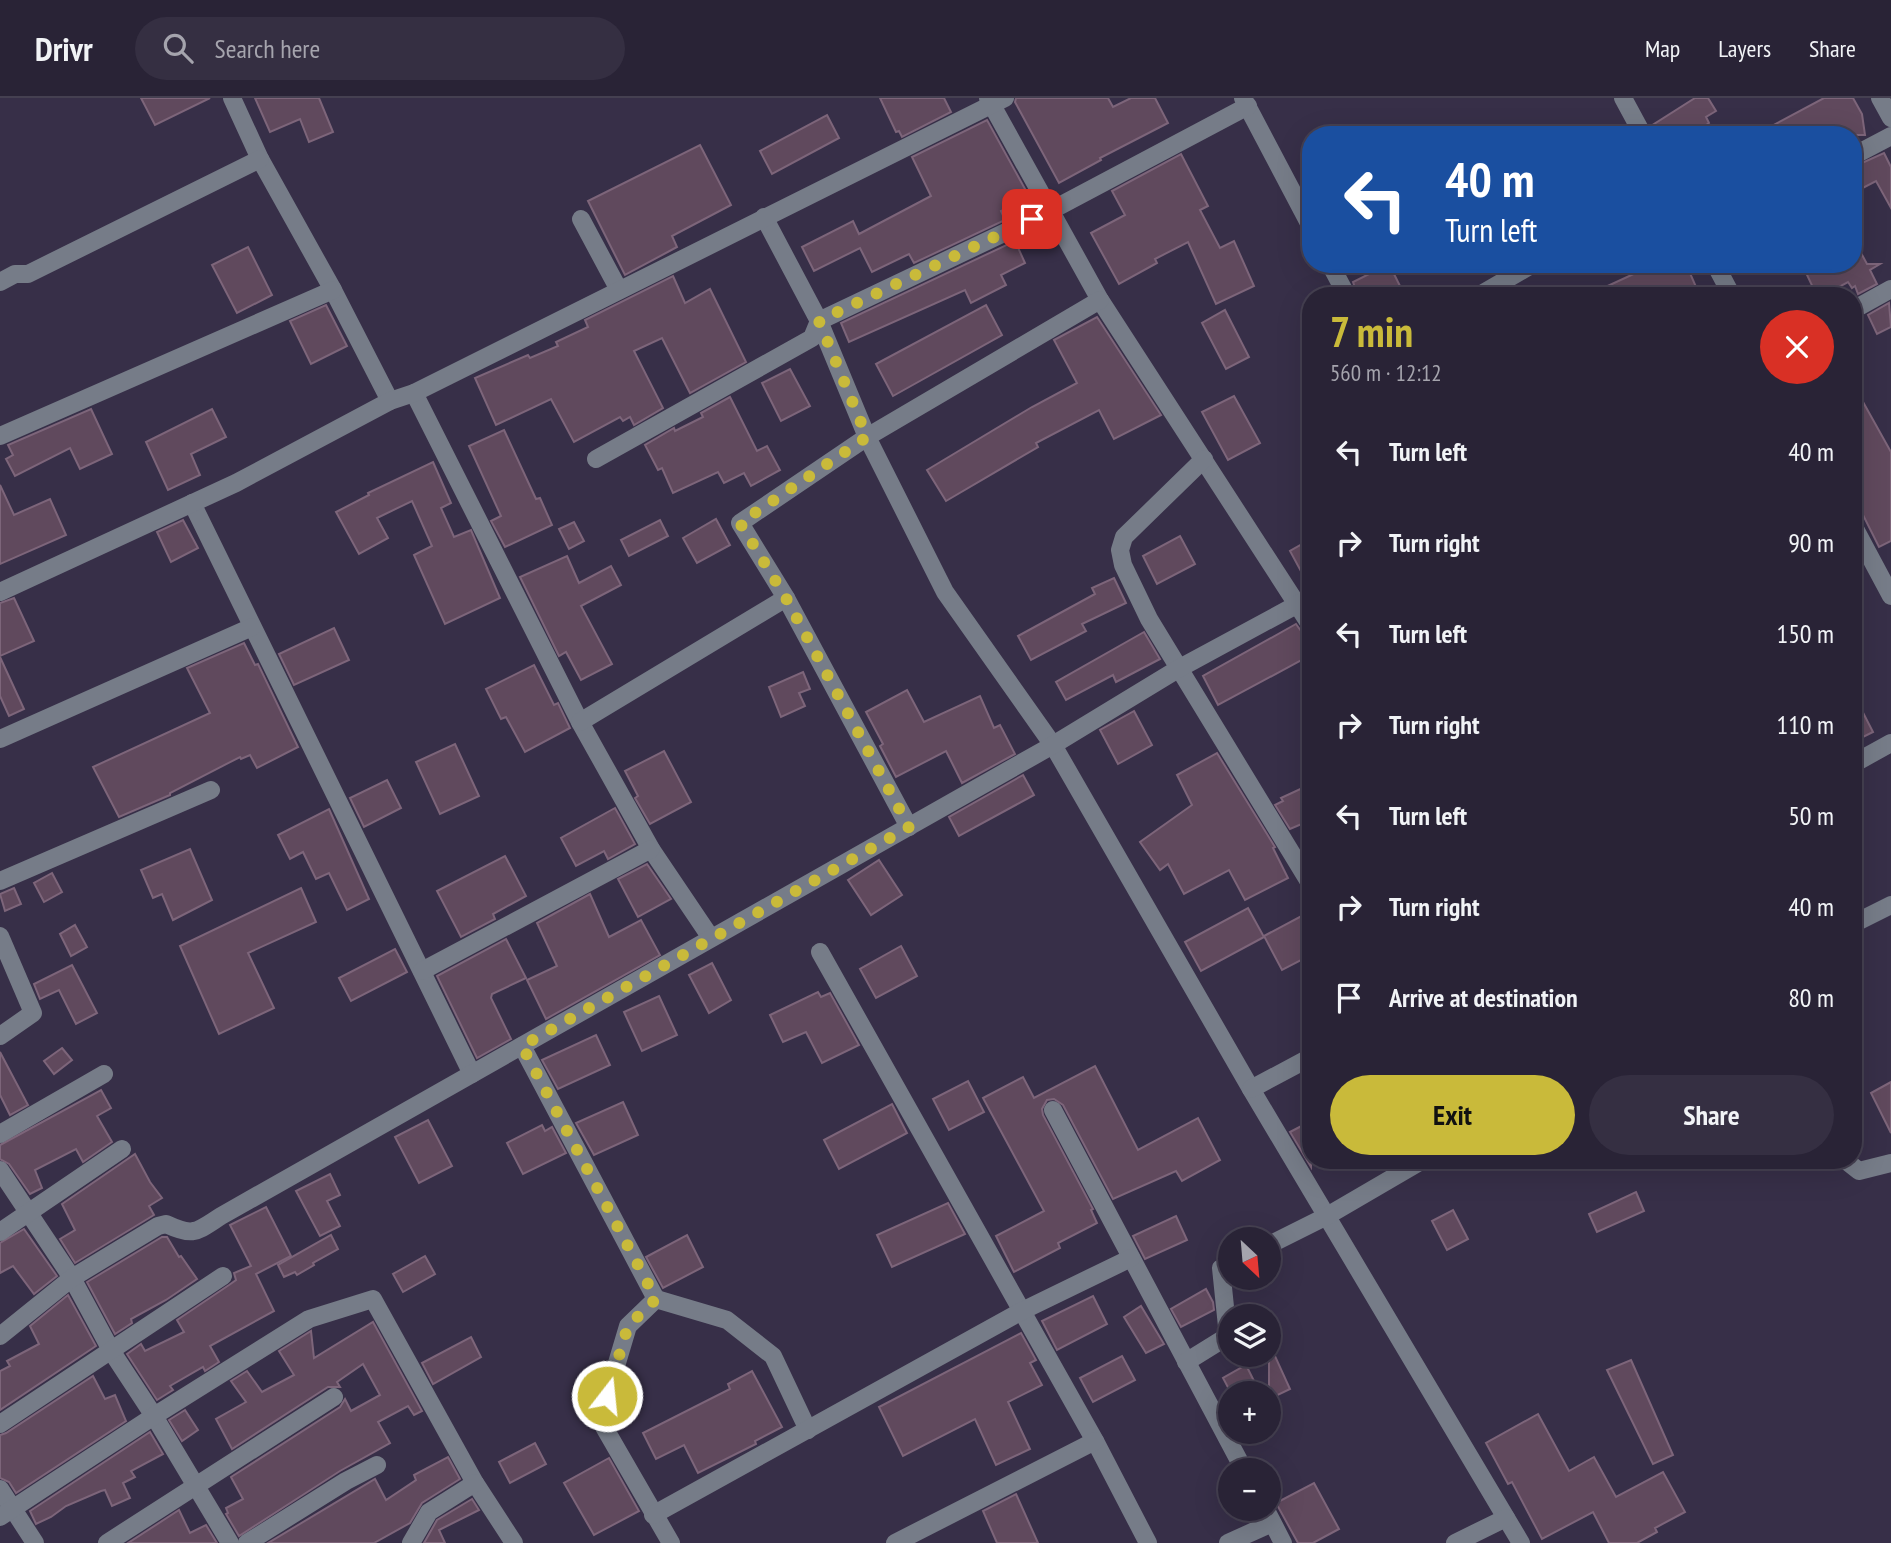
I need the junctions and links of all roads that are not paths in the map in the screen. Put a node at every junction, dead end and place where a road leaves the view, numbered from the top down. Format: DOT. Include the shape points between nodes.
graph roads {
  1 [pos="232,98"];
  2 [pos="1623,98"];
  3 [pos="1880,98"];
  4 [pos="995,100"];
  5 [pos="1245,102"];
  6 [pos="1891,118"];
  7 [pos="1638,126"];
  8 [pos="1891,136"];
  9 [pos="1862,151"];
  10 [pos="260,159"];
  11 [pos="1302,210"];
  12 [pos="1050,211"];
  13 [pos="764,217"];
  14 [pos="581,219"];
  15 [pos="1518,273"];
  16 [pos="0,281"];
  17 [pos="1493,287"];
  18 [pos="1891,289"];
  19 [pos="333,290"];
  20 [pos="619,290"];
  21 [pos="1100,300"];
  22 [pos="1862,305"];
  23 [pos="819,321"];
  24 [pos="414,393"];
  25 [pos="390,401"];
  26 [pos="0,436"];
  27 [pos="867,437"];
  28 [pos="596,459"];
  29 [pos="1204,459"];
  30 [pos="192,503"];
  31 [pos="1862,541"];
  32 [pos="0,592"];
  33 [pos="1891,596"];
  34 [pos="786,598"];
  35 [pos="1302,598"];
  36 [pos="1302,602"];
  37 [pos="252,627"];
  38 [pos="1178,668"];
  39 [pos="580,722"];
  40 [pos="0,739"];
  41 [pos="1891,743"];
  42 [pos="1052,745"];
  43 [pos="1862,759"];
  44 [pos="211,790"];
  45 [pos="909,827"];
  46 [pos="651,849"];
  47 [pos="1302,870"];
  48 [pos="0,881"];
  49 [pos="1891,905"];
  50 [pos="1862,920"];
  51 [pos="0,936"];
  52 [pos="711,938"];
  53 [pos="820,952"];
  54 [pos="422,971"];
  55 [pos="0,1037"];
  56 [pos="522,1046"];
  57 [pos="1302,1062"];
  58 [pos="104,1074"];
  59 [pos="472,1074"];
  60 [pos="1251,1089"];
  61 [pos="1053,1110"];
  62 [pos="0,1134"];
  63 [pos="122,1149"];
  64 [pos="1891,1163"];
  65 [pos="1408,1169"];
  66 [pos="1856,1169"];
  67 [pos="0,1170"];
  68 [pos="28,1214"];
  69 [pos="1327,1216"];
  70 [pos="0,1232"];
  71 [pos="1281,1239"];
  72 [pos="1131,1258"];
  73 [pos="223,1276"];
  74 [pos="72,1278"];
  75 [pos="1223,1290"];
  76 [pos="656,1299"];
  77 [pos="1022,1311"];
  78 [pos="0,1336"];
  79 [pos="112,1352"];
  80 [pos="1186,1362"];
  81 [pos="334,1397"];
  82 [pos="154,1416"];
  83 [pos="0,1424"];
  84 [pos="808,1430"];
  85 [pos="1095,1441"];
  86 [pos="1238,1458"];
  87 [pos="377,1465"];
  88 [pos="475,1483"];
  89 [pos="195,1488"];
  90 [pos="0,1489"];
  91 [pos="6,1513"];
  92 [pos="653,1515"];
  93 [pos="1506,1518"];
  94 [pos="1261,1521"];
  95 [pos="1271,1521"];
  96 [pos="35,1543"];
  97 [pos="107,1543"];
  98 [pos="230,1543"];
  99 [pos="247,1543"];
  100 [pos="411,1543"];
  101 [pos="514,1543"];
  102 [pos="671,1543"];
  103 [pos="895,1543"];
  104 [pos="1148,1543"];
  105 [pos="1228,1543"];
  106 [pos="1283,1543"];
  107 [pos="1455,1543"];
  108 [pos="1521,1543"];
  1 -- 10 [label="street"];
  2 -- 7 [label="street"];
  3 -- 6 [label="street"];
  4 -- 12 [label="street"];
  4 -- 13 [label="street"];
  5 -- 11 [label="street"];
  5 -- 12 [label="street"];
  8 -- 9 [label="street"];
  10 -- 16 [label="street" via="28,274"];
  10 -- 19 [label="street"];
  12 -- 21 [label="street"];
  12 -- 23 [label="street"];
  13 -- 20 [label="street"];
  13 -- 23 [label="street"];
  14 -- 20 [label="street"];
  15 -- 17 [label="street"];
  18 -- 22 [label="street"];
  19 -- 25 [label="street"];
  19 -- 26 [label="street"];
  20 -- 24 [label="street"];
  21 -- 27 [label="street"];
  21 -- 29 [label="street"];
  23 -- 27 [label="street"];
  23 -- 28 [label="street" via="813,338"];
  24 -- 25 [label="street"];
  24 -- 39 [label="street"];
  25 -- 30 [label="street"];
  27 -- 34 [label="street" via="740,523"];
  27 -- 42 [label="street" via="945,592"];
  29 -- 35 [label="street"];
  29 -- 38 [label="street" via="1135,524 1120,550 1149,619"];
  30 -- 32 [label="street"];
  30 -- 37 [label="street"];
  31 -- 33 [label="street"];
  34 -- 39 [label="street"];
  34 -- 45 [label="street"];
  36 -- 38 [label="street"];
  37 -- 40 [label="street"];
  37 -- 54 [label="street"];
  38 -- 42 [label="street"];
  38 -- 47 [label="street"];
  39 -- 46 [label="street"];
  41 -- 43 [label="street"];
  42 -- 45 [label="street"];
  42 -- 60 [label="street"];
  44 -- 48 [label="street"];
  45 -- 52 [label="street"];
  46 -- 52 [label="street"];
  46 -- 54 [label="street"];
  49 -- 50 [label="street"];
  51 -- 55 [label="street" via="33,1013"];
  52 -- 56 [label="street"];
  53 -- 77 [label="street"];
  54 -- 59 [label="street"];
  56 -- 59 [label="street"];
  56 -- 76 [label="street"];
  57 -- 60 [label="street"];
  58 -- 62 [label="street"];
  59 -- 74 [label="street" via="196,1232 158,1226"];
  60 -- 69 [label="street"];
  61 -- 72 [label="street"];
  63 -- 68 [label="street"];
  64 -- 66 [label="street"];
  65 -- 69 [label="street"];
  67 -- 68 [label="street"];
  68 -- 70 [label="street"];
  68 -- 74 [label="street"];
  69 -- 71 [label="street"];
  69 -- 93 [label="street"];
  72 -- 77 [label="street"];
  72 -- 80 [label="street"];
  73 -- 79 [label="street"];
  74 -- 78 [label="street"];
  74 -- 79 [label="street"];
  75 -- 80 [label="street" via="1228,1336"];
  76 -- 84 [label="street" via="727,1320 773,1356"];
  76 -- 92 [label="street" via="628,1326 600,1420"];
  77 -- 84 [label="street"];
  77 -- 85 [label="street"];
  79 -- 82 [label="street"];
  79 -- 83 [label="street"];
  80 -- 86 [label="street"];
  81 -- 89 [label="street"];
  82 -- 88 [label="street" via="309,1319 373,1299"];
  82 -- 89 [label="street"];
  82 -- 91 [label="street"];
  84 -- 92 [label="street"];
  85 -- 103 [label="street"];
  85 -- 104 [label="street"];
  87 -- 99 [label="street"];
  88 -- 100 [label="street" via="429,1512"];
  88 -- 101 [label="street"];
  89 -- 97 [label="street"];
  89 -- 98 [label="street"];
  90 -- 91 [label="street"];
  91 -- 96 [label="street"];
  92 -- 102 [label="street"];
  93 -- 107 [label="street"];
  93 -- 108 [label="street"];
  94 -- 105 [label="street"];
  95 -- 106 [label="street"];
}
